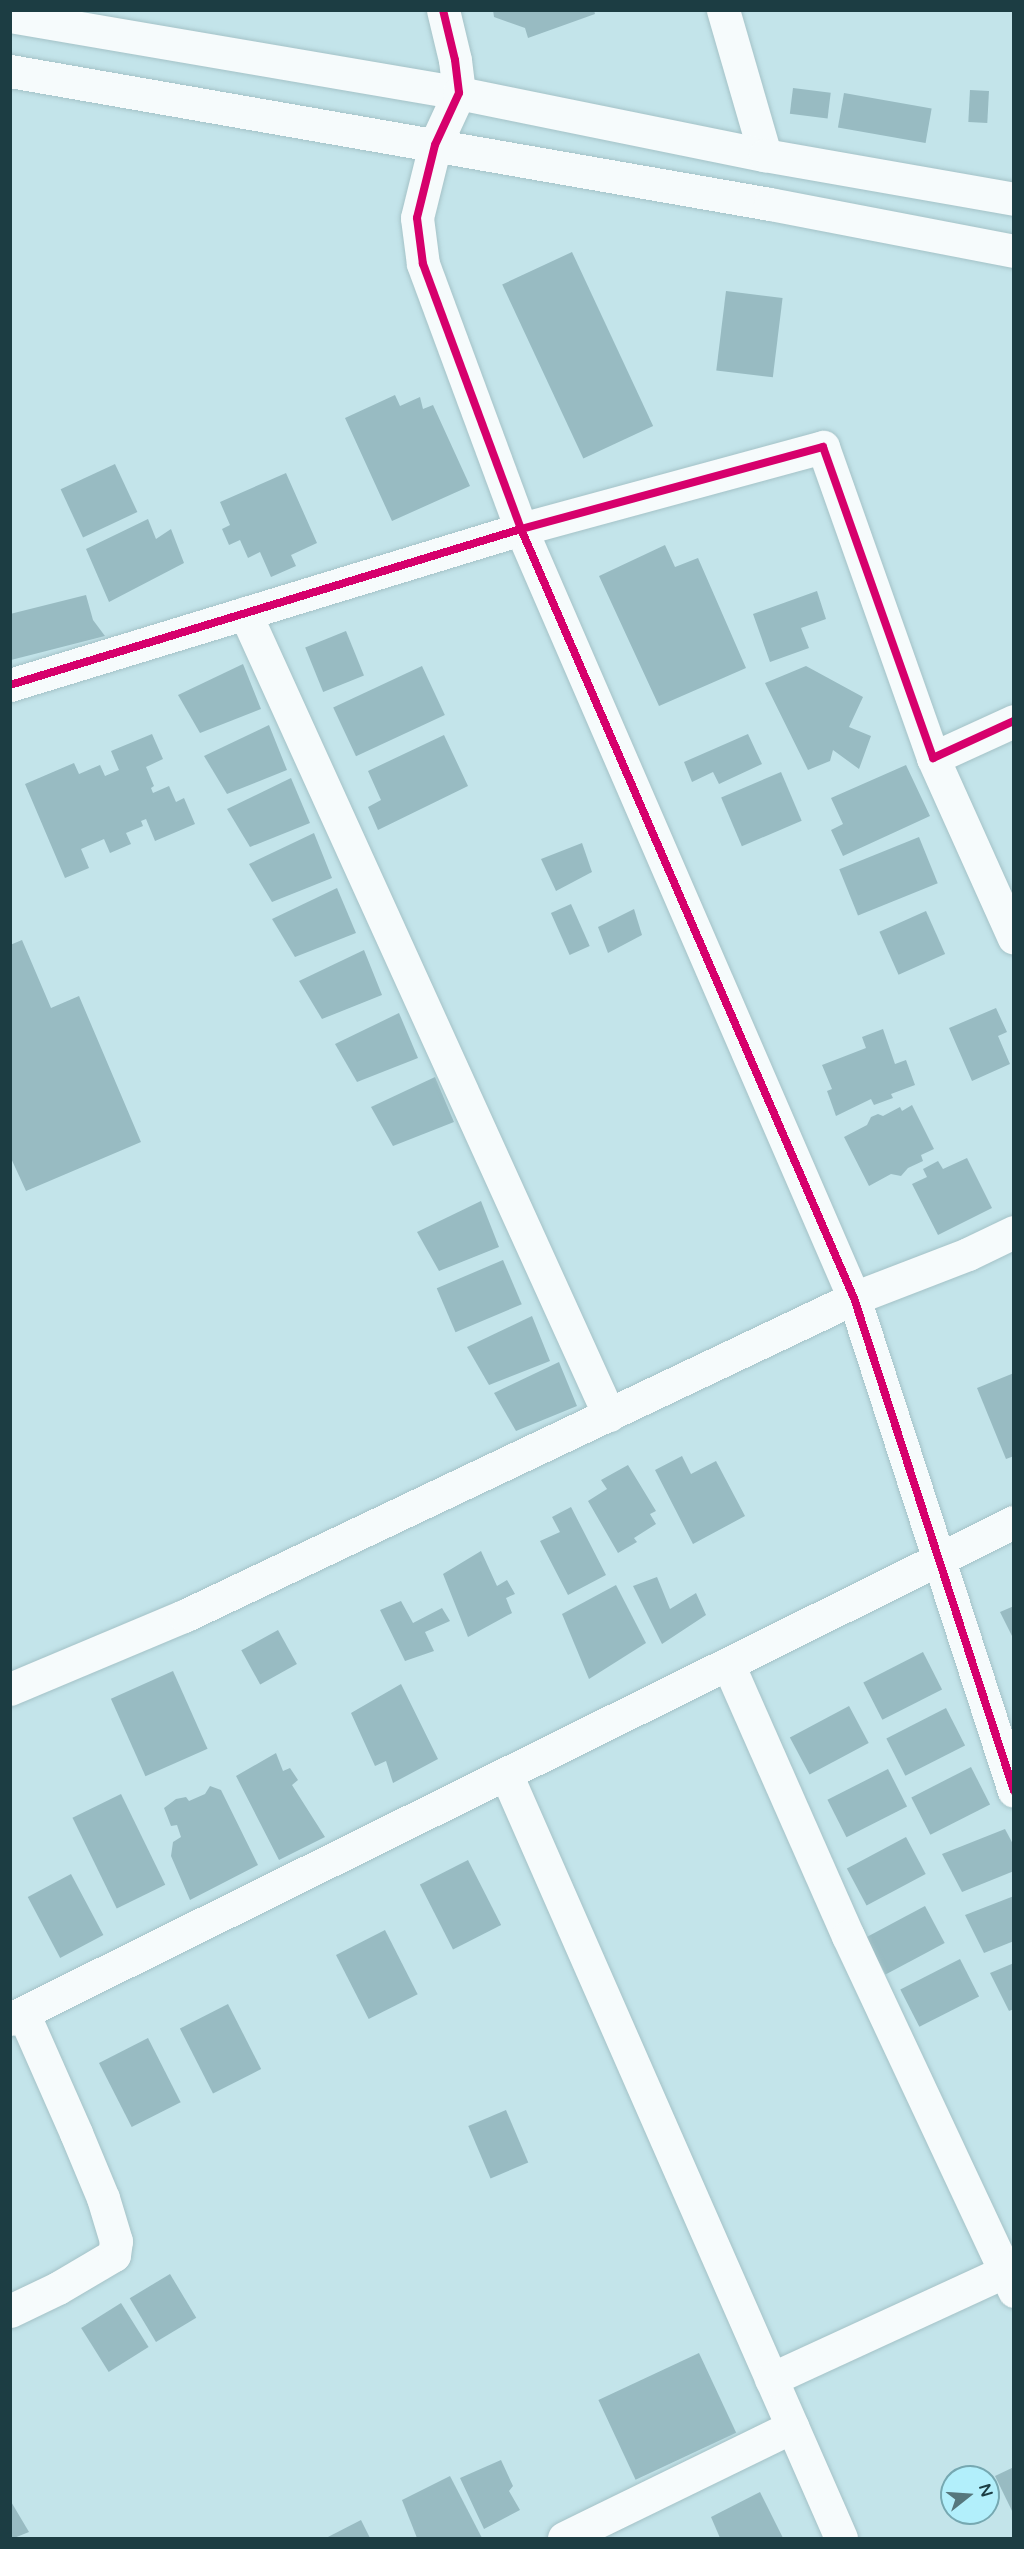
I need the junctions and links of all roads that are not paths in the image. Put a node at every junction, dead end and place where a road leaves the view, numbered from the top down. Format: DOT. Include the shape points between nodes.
graph roads {
  1 [pos="443,10"];
  2 [pos="723,10"];
  3 [pos="10,16"];
  4 [pos="10,71"];
  5 [pos="459,93"];
  6 [pos="435,145"];
  7 [pos="765,155"];
  8 [pos="1014,199"];
  9 [pos="1014,251"];
  10 [pos="521,529"];
  11 [pos="245,614"];
  12 [pos="10,685"];
  13 [pos="1014,721"];
  14 [pos="933,758"];
  15 [pos="1014,938"];
  16 [pos="1014,1232"];
  17 [pos="854,1298"];
  18 [pos="609,1414"];
  19 [pos="1014,1522"];
  20 [pos="940,1558"];
  21 [pos="728,1664"];
  22 [pos="10,1689"];
  23 [pos="506,1774"];
  24 [pos="1014,1791"];
  25 [pos="17,2016"];
  26 [pos="1010,2276"];
  27 [pos="10,2311"];
  28 [pos="771,2379"];
  29 [pos="792,2427"];
  30 [pos="564,2538"];
  31 [pos="841,2538"];
  1 -- 5 [label="street"];
  2 -- 7 [label="street"];
  3 -- 5 [label="street"];
  4 -- 6 [label="street"];
  5 -- 6 [label="street"];
  5 -- 7 [label="street"];
  6 -- 9 [label="street"];
  6 -- 10 [label="street" via="417,218 423,264"];
  7 -- 8 [label="street"];
  10 -- 11 [label="street"];
  10 -- 14 [label="street" via="823,447"];
  10 -- 17 [label="street"];
  11 -- 12 [label="street"];
  11 -- 18 [label="street"];
  13 -- 14 [label="street"];
  14 -- 15 [label="street"];
  16 -- 17 [label="street"];
  17 -- 18 [label="street"];
  17 -- 20 [label="street"];
  18 -- 22 [label="street" via="184,1616"];
  19 -- 20 [label="street"];
  20 -- 21 [label="street"];
  20 -- 24 [label="street"];
  21 -- 23 [label="street"];
  21 -- 26 [label="street" via="848,1936"];
  23 -- 25 [label="street"];
  23 -- 28 [label="street"];
  25 -- 27 [label="street" via="81,2144 116,2241 114,2255 58,2289"];
  26 -- 28 [label="street"];
  28 -- 29 [label="street"];
  29 -- 30 [label="street"];
  29 -- 31 [label="street"];
}
